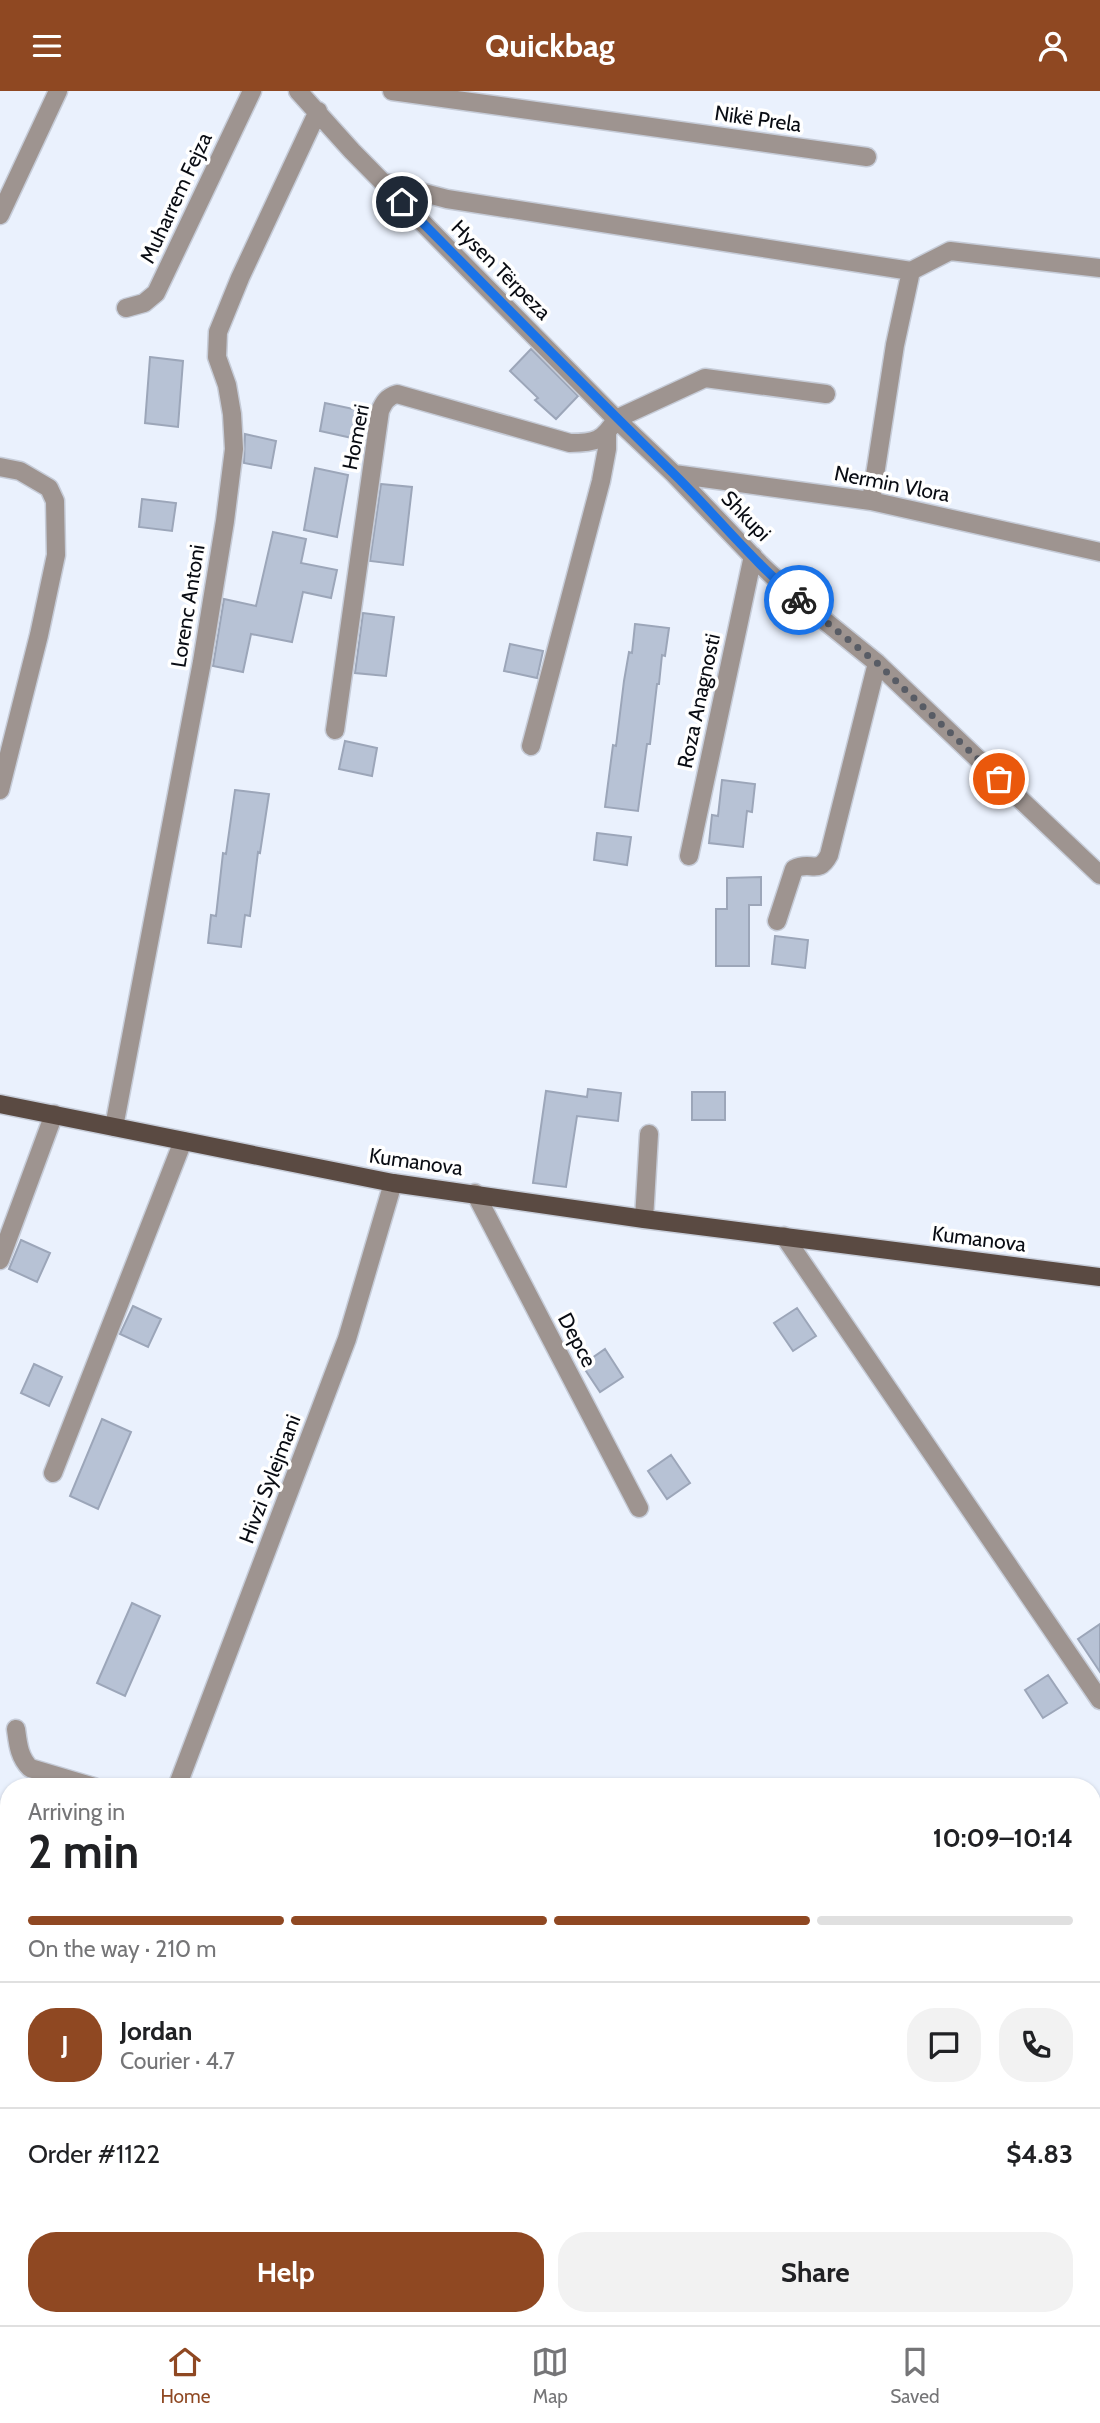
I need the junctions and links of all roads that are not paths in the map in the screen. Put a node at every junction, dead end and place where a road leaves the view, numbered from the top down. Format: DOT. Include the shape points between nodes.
graph roads {
  1 [pos="58,91"];
  2 [pos="252,91"];
  3 [pos="298,91"];
  4 [pos="392,91"];
  5 [pos="318,110"];
  6 [pos="867,157"];
  7 [pos="383,182"];
  8 [pos="0,215"];
  9 [pos="1100,268"];
  10 [pos="911,271"];
  11 [pos="126,308"];
  12 [pos="826,394"];
  13 [pos="611,427"];
  14 [pos="0,467"];
  15 [pos="674,474"];
  16 [pos="871,501"];
  17 [pos="1100,552"];
  18 [pos="753,557"];
  19 [pos="877,663"];
  20 [pos="335,730"];
  21 [pos="531,745"];
  22 [pos="0,790"];
  23 [pos="689,856"];
  24 [pos="1100,876"];
  25 [pos="777,921"];
  26 [pos="0,1104"];
  27 [pos="54,1114"];
  28 [pos="114,1126"];
  29 [pos="649,1134"];
  30 [pos="183,1141"];
  31 [pos="393,1183"];
  32 [pos="475,1193"];
  33 [pos="644,1219"];
  34 [pos="784,1236"];
  35 [pos="0,1260"];
  36 [pos="1100,1277"];
  37 [pos="53,1473"];
  38 [pos="639,1508"];
  39 [pos="1100,1700"];
  40 [pos="16,1729"];
  41 [pos="64,1778"];
  42 [pos="180,1778"];
  1 -- 8 [label="street"];
  2 -- 11 [label="street, Muharrem Fejza" via="156,293 144,303"];
  3 -- 5 [label="street, Hysen Tërpeza"];
  4 -- 6 [label="street, Nikë Prela"];
  5 -- 7 [label="street, Hysen Tërpeza"];
  5 -- 28 [label="street, Lorenc Antoni" via="218,331 217,358 227,385 234,437 228,497 202,662"];
  7 -- 10 [label="street" via="447,199"];
  7 -- 13 [label="street, Hysen Tërpeza"];
  9 -- 10 [label="street" via="950,251"];
  10 -- 16 [label="street"];
  12 -- 13 [label="street" via="705,378"];
  13 -- 15 [label="street, Shkupi"];
  13 -- 20 [label="street, Homeri" via="590,443 570,443 397,394 384,402"];
  13 -- 21 [label="street"];
  14 -- 22 [label="street" via="20,471 49,488 55,501 56,555"];
  15 -- 16 [label="street, Nermin Vlora"];
  15 -- 18 [label="street, Shkupi"];
  16 -- 17 [label="street, Nermin Vlora"];
  18 -- 19 [label="street, Shkupi"];
  18 -- 23 [label="street, Roza Anagnosti"];
  19 -- 24 [label="street, Shkupi"];
  19 -- 25 [label="street" via="829,855 817,868 802,865 794,869"];
  26 -- 27 [label="main road, Kumanova"];
  27 -- 28 [label="main road, Kumanova"];
  27 -- 35 [label="street"];
  28 -- 30 [label="main road, Kumanova"];
  29 -- 33 [label="street"];
  30 -- 31 [label="main road, Kumanova"];
  30 -- 37 [label="street"];
  31 -- 32 [label="main road, Kumanova"];
  31 -- 42 [label="street, Hivzi Sylejmani" via="347,1339"];
  32 -- 33 [label="main road, Kumanova"];
  32 -- 38 [label="street, Depce"];
  33 -- 34 [label="main road, Kumanova"];
  34 -- 36 [label="main road, Kumanova"];
  34 -- 39 [label="street"];
  40 -- 41 [label="street" via="24,1762"];
}
